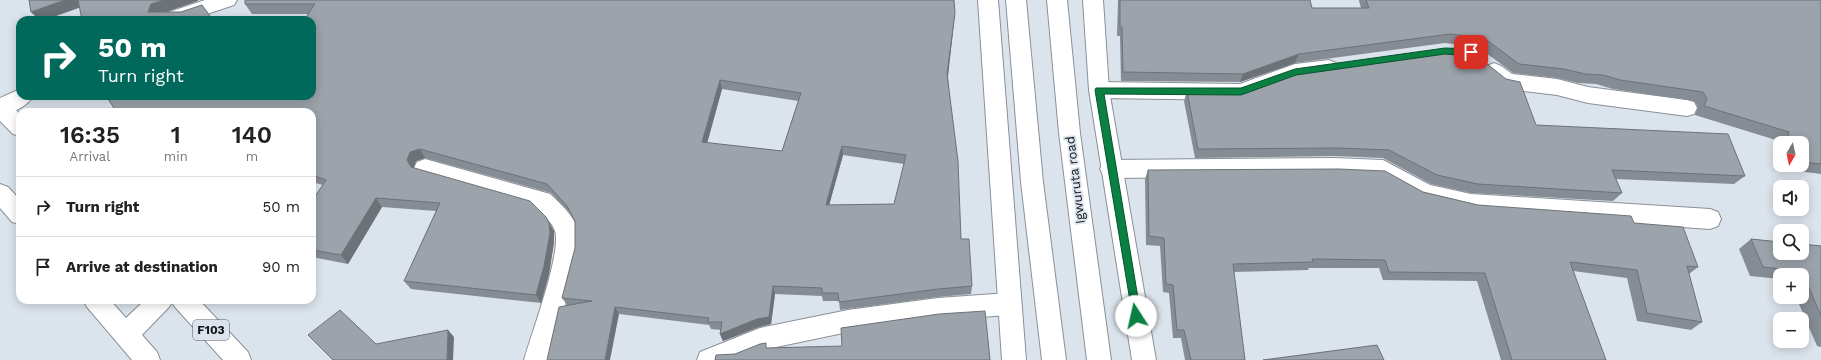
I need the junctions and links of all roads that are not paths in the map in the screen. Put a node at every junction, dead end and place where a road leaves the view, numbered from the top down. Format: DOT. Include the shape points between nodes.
graph roads {
  1 [pos="227,0"];
  2 [pos="988,0"];
  3 [pos="1016,0"];
  4 [pos="1057,0"];
  5 [pos="1092,0"];
  6 [pos="179,16"];
  7 [pos="1477,57"];
  8 [pos="1350,65"];
  9 [pos="1099,90"];
  10 [pos="16,99"];
  11 [pos="0,107"];
  12 [pos="1687,108"];
  13 [pos="16,124"];
  14 [pos="425,168"];
  15 [pos="1111,169"];
  16 [pos="0,193"];
  17 [pos="16,211"];
  18 [pos="1710,219"];
  19 [pos="99,304"];
  20 [pos="157,304"];
  21 [pos="186,304"];
  22 [pos="1009,304"];
  23 [pos="126,334"];
  24 [pos="1053,351"];
  25 [pos="1098,351"];
  26 [pos="148,360"];
  27 [pos="239,360"];
  28 [pos="536,360"];
  29 [pos="708,360"];
  30 [pos="1014,360"];
  31 [pos="1144,360"];
  1 -- 6 [label="street"];
  2 -- 22 [label="street"];
  3 -- 24 [label="street" via="1032,182"];
  4 -- 25 [label="street, Igwuruta road" via="1064,86 1088,291"];
  5 -- 9 [label="street"];
  7 -- 12 [label="street" via="1507,81"];
  8 -- 9 [label="street" via="1295,72 1241,92"];
  9 -- 15 [label="street"];
  10 -- 11 [label="street"];
  11 -- 13 [label="street"];
  14 -- 28 [label="street" via="542,202 558,215 567,231 567,255"];
  15 -- 18 [label="street" via="1383,169 1425,193 1471,202"];
  15 -- 31 [label="street"];
  16 -- 17 [label="street"];
  19 -- 23 [label="street"];
  20 -- 23 [label="street"];
  21 -- 27 [label="street, F103"];
  22 -- 29 [label="street" via="938,309 848,322 760,339"];
  22 -- 30 [label="street"];
  23 -- 26 [label="street"];
}
